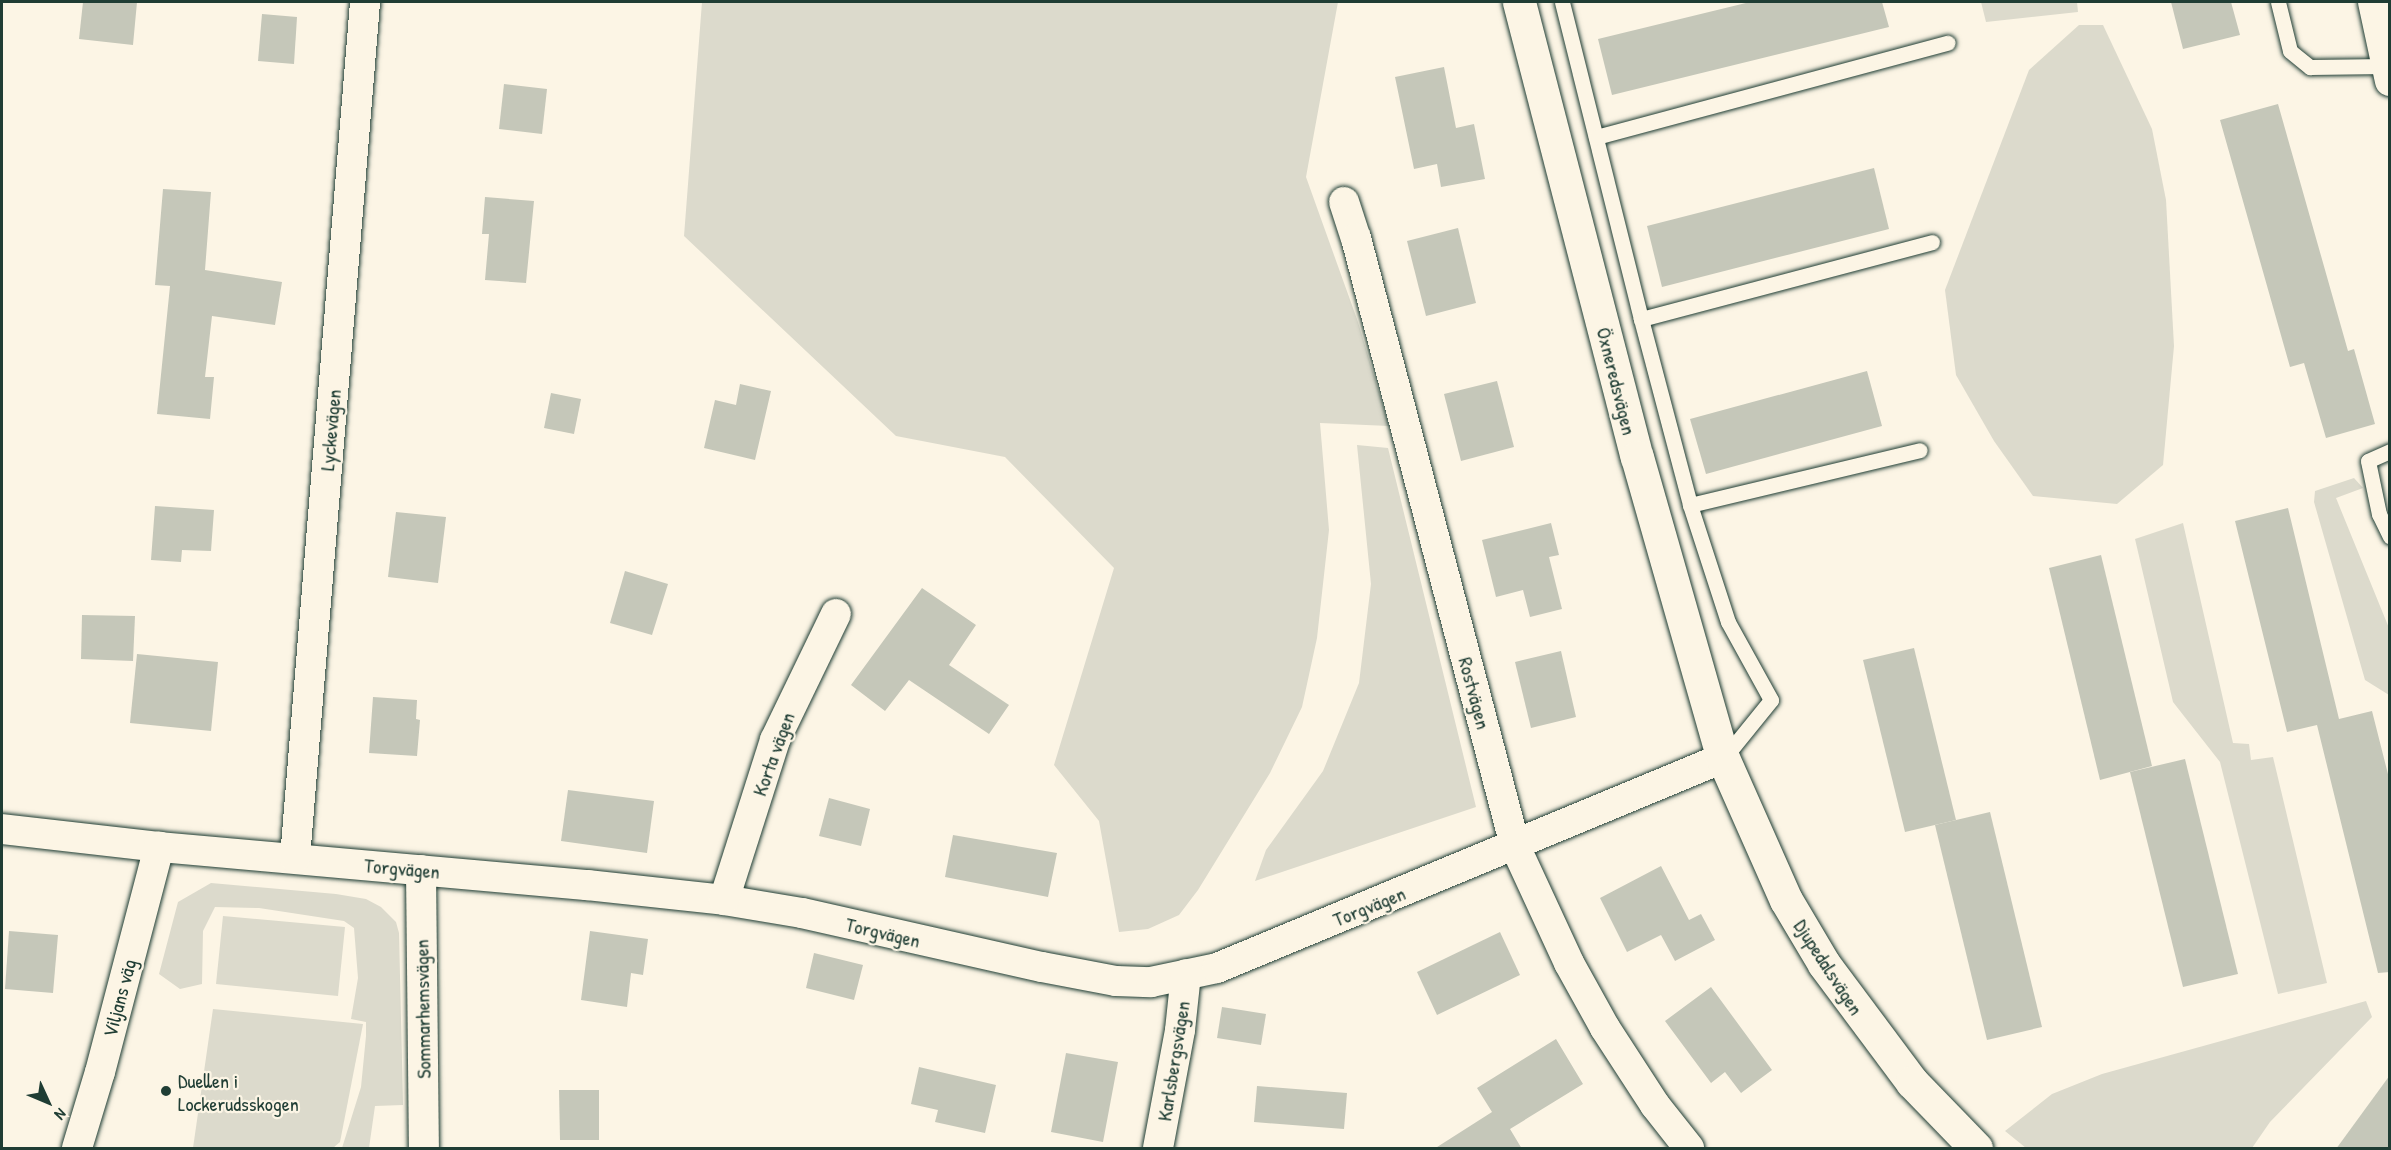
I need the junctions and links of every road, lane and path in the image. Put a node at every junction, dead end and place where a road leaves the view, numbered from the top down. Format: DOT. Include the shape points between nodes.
graph roads {
  1 [pos="365,2"];
  2 [pos="1519,2"];
  3 [pos="1562,2"];
  4 [pos="2278,2"];
  5 [pos="2373,2"];
  6 [pos="1948,44"];
  7 [pos="2388,73"];
  8 [pos="1596,137"];
  9 [pos="1344,202"];
  10 [pos="1932,242"];
  11 [pos="1641,319"];
  12 [pos="1920,450"];
  13 [pos="2390,451"];
  14 [pos="1690,505"];
  15 [pos="2390,537"];
  16 [pos="836,614"];
  17 [pos="1724,758"];
  18 [pos="2,829"];
  19 [pos="1515,846"];
  20 [pos="159,847"];
  21 [pos="295,858"];
  22 [pos="421,870"];
  23 [pos="724,900"];
  24 [pos="1186,974"];
  25 [pos="77,1149"];
  26 [pos="424,1149"];
  27 [pos="1158,1149"];
  28 [pos="1689,1149"];
  29 [pos="1976,1149"];
  1 -- 21 [label="street, Lyckevägen"];
  2 -- 17 [label="street, Öxneredsvägen" via="1637,457"];
  3 -- 8 [label="lane"];
  4 -- 7 [label="lane" via="2290,51 2310,67"];
  5 -- 7 [label="street"];
  6 -- 8 [label="lane"];
  8 -- 11 [label="lane"];
  9 -- 19 [label="street, Rostvägen"];
  10 -- 11 [label="lane"];
  11 -- 14 [label="lane"];
  12 -- 14 [label="lane"];
  13 -- 15 [label="lane" via="2368,461 2379,514"];
  14 -- 17 [label="lane" via="1728,622 1772,700"];
  16 -- 23 [label="street, Korta vägen" via="775,740"];
  17 -- 19 [label="street, Torgvägen"];
  17 -- 29 [label="street, Djupedalsvägen" via="1786,900 1824,964 1912,1082"];
  18 -- 20 [label="street, Torgvägen"];
  19 -- 24 [label="street, Torgvägen" via="1217,968"];
  19 -- 28 [label="street, Rostvägen" via="1569,963 1605,1028"];
  20 -- 21 [label="street, Torgvägen"];
  20 -- 25 [label="street, Viljans väg"];
  21 -- 22 [label="street, Torgvägen"];
  22 -- 23 [label="street, Torgvägen"];
  22 -- 26 [label="street, Sommarhemsvägen"];
  23 -- 24 [label="street, Torgvägen" via="1116,981 1151,982"];
  24 -- 27 [label="street, Karlsbergsvägen"];
}
